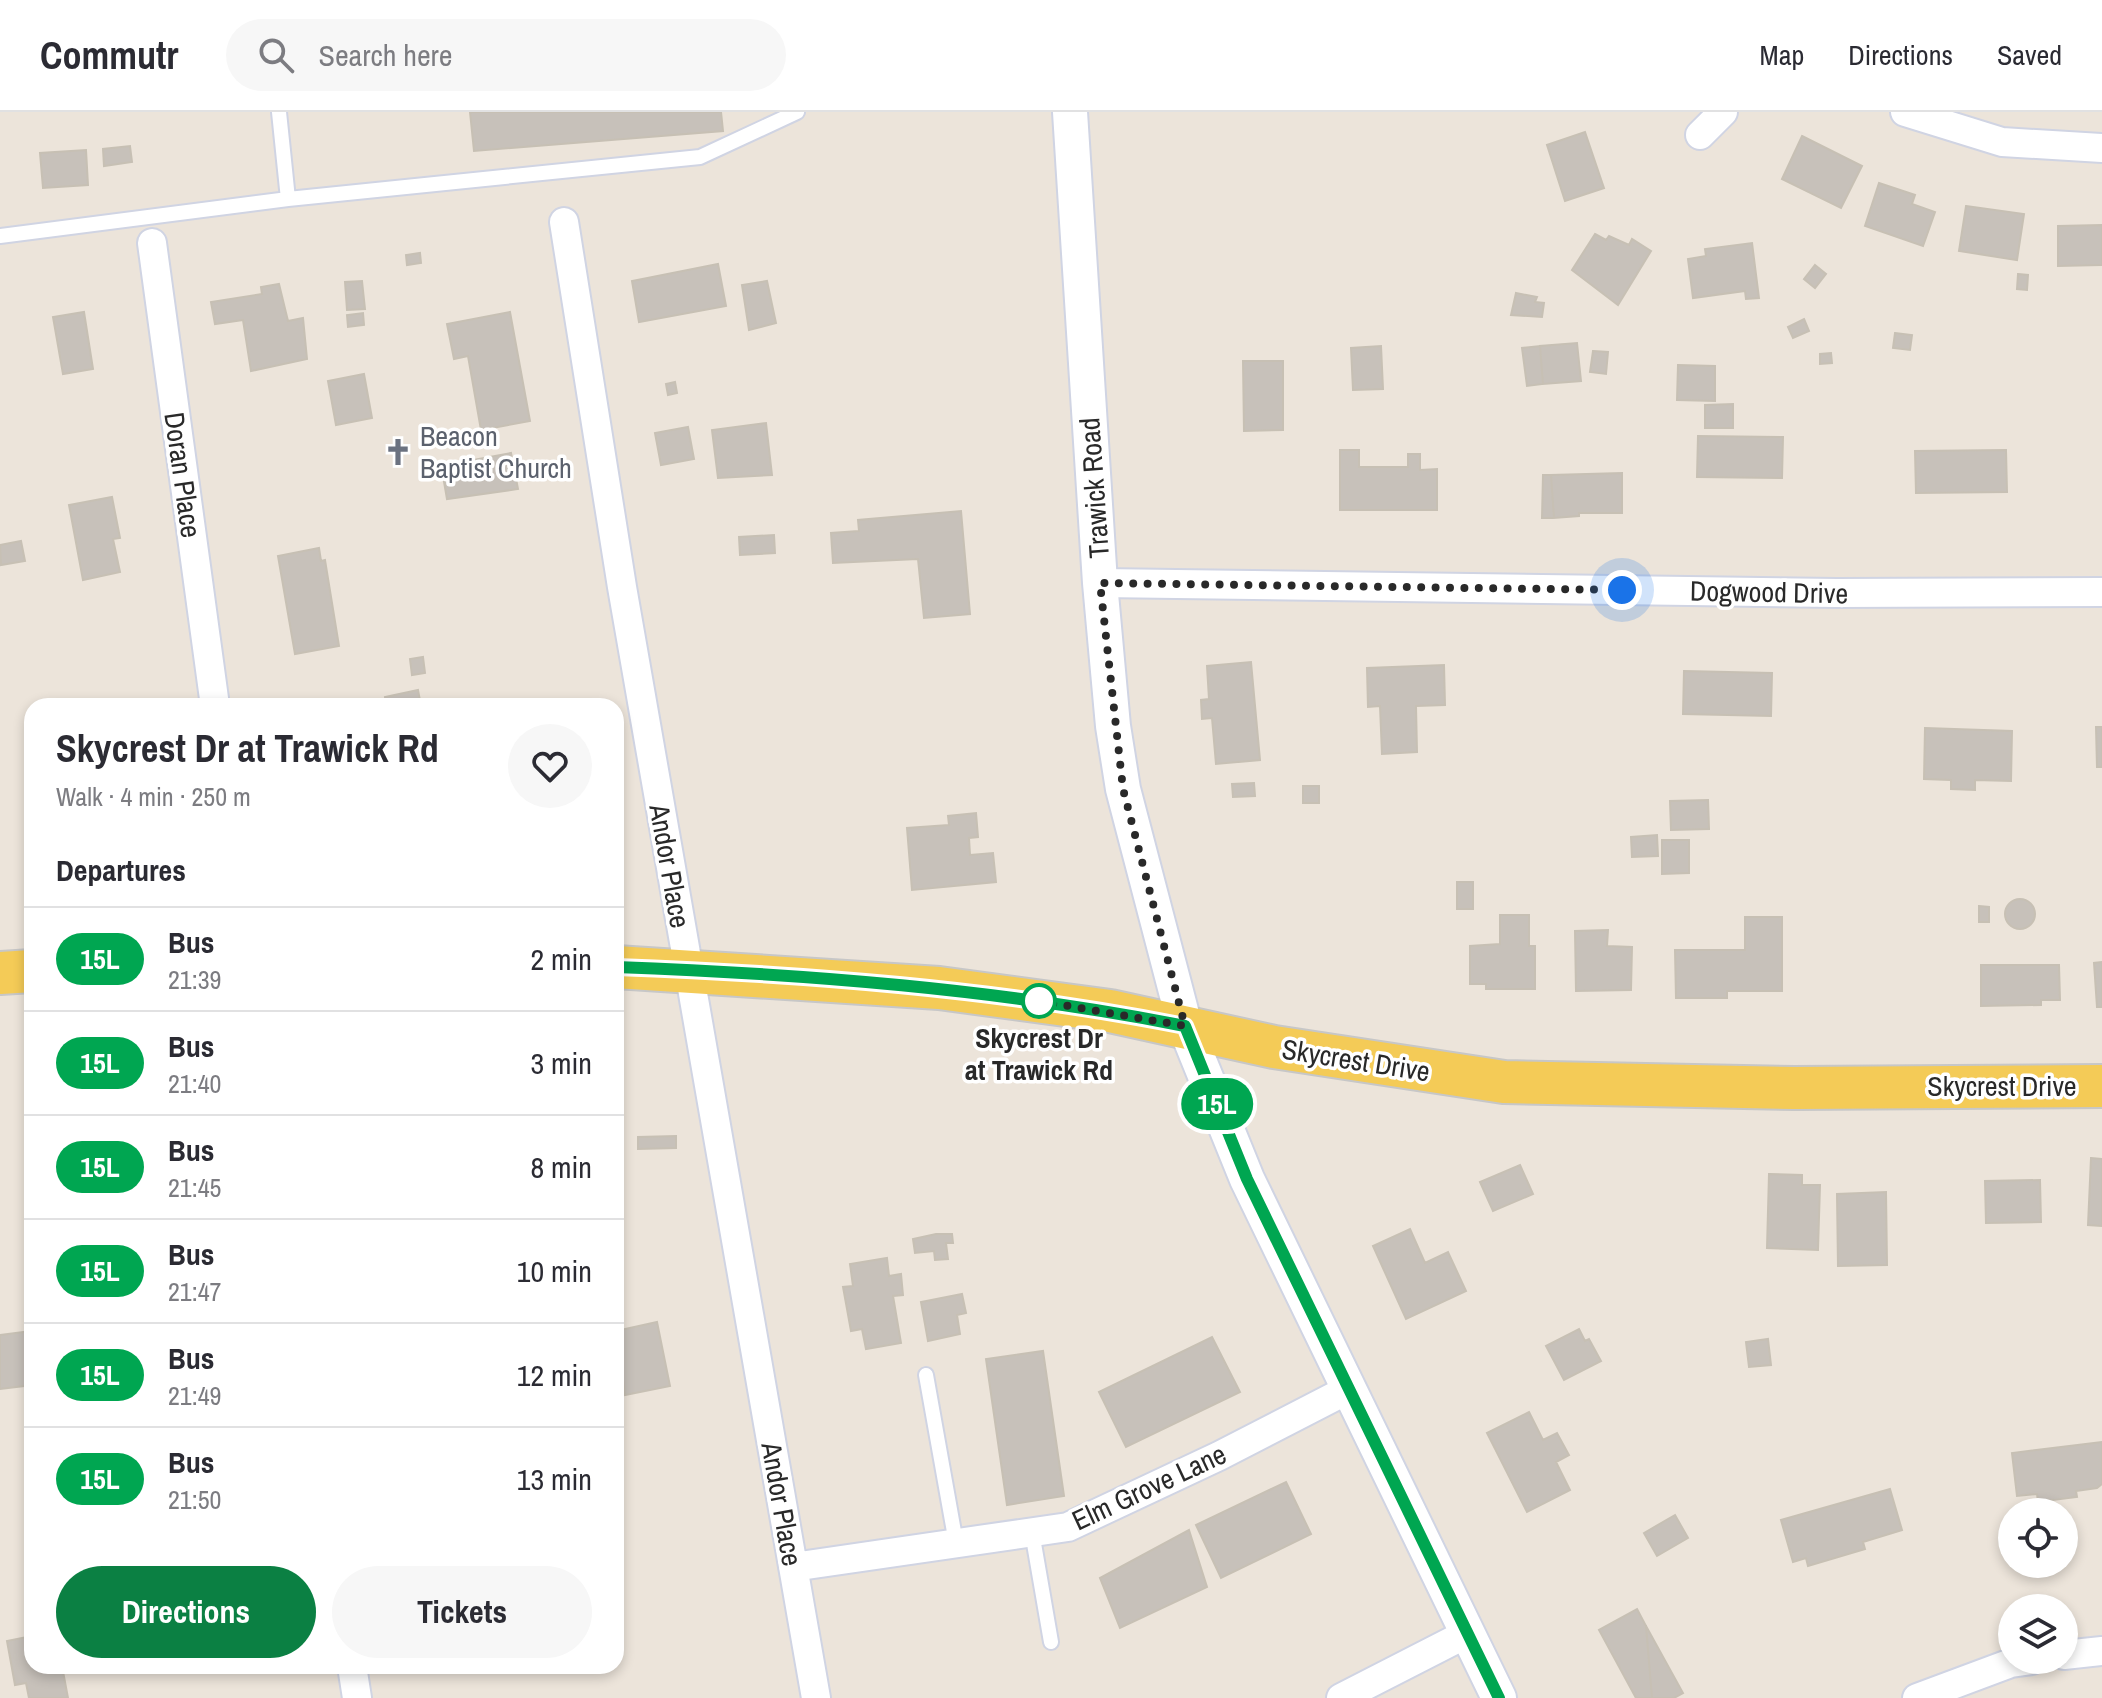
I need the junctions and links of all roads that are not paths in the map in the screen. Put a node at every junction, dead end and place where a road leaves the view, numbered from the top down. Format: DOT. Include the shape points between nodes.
graph roads {
  1 [pos="279,112"];
  2 [pos="797,112"];
  3 [pos="1070,112"];
  4 [pos="1723,112"];
  5 [pos="1905,112"];
  6 [pos="1700,135"];
  7 [pos="2102,148"];
  8 [pos="288,199"];
  9 [pos="564,222"];
  10 [pos="0,236"];
  11 [pos="152,243"];
  12 [pos="1100,583"];
  13 [pos="2102,592"];
  14 [pos="214,698"];
  15 [pos="624,967"];
  16 [pos="689,970"];
  17 [pos="24,972"];
  18 [pos="0,973"];
  19 [pos="1185,1026"];
  20 [pos="2102,1086"];
  21 [pos="926,1375"];
  22 [pos="1349,1389"];
  23 [pos="1032,1532"];
  24 [pos="956,1543"];
  25 [pos="793,1567"];
  26 [pos="1466,1634"];
  27 [pos="1051,1642"];
  28 [pos="2102,1651"];
  29 [pos="2078,1654"];
  30 [pos="1998,1668"];
  31 [pos="353,1674"];
  32 [pos="357,1698"];
  33 [pos="816,1698"];
  34 [pos="1341,1698"];
  35 [pos="1499,1698"];
  36 [pos="1917,1698"];
  1 -- 8 [label="lane"];
  2 -- 8 [label="lane" via="700,157"];
  3 -- 12 [label="street, Trawick Road"];
  4 -- 6 [label="street"];
  5 -- 7 [label="street" via="2002,142"];
  8 -- 10 [label="lane"];
  9 -- 16 [label="street, Andor Place"];
  11 -- 14 [label="street, Doran Place"];
  12 -- 13 [label="street, Dogwood Drive"];
  12 -- 19 [label="street, Trawick Road" via="1123,789"];
  15 -- 16 [label="main road, Skycrest Drive"];
  16 -- 19 [label="main road, Skycrest Drive" via="939,988"];
  16 -- 25 [label="street, Andor Place"];
  17 -- 18 [label="main road"];
  19 -- 20 [label="main road, Skycrest Drive" via="1347,1060 1549,1085"];
  19 -- 22 [label="street, Trawick Road" via="1247,1179"];
  21 -- 24 [label="lane"];
  22 -- 23 [label="street, Elm Grove Lane" via="1068,1527"];
  22 -- 26 [label="street, Trawick Road"];
  23 -- 24 [label="street, Elm Grove Lane"];
  23 -- 27 [label="lane"];
  24 -- 25 [label="street, Elm Grove Lane"];
  25 -- 33 [label="street, Andor Place"];
  26 -- 34 [label="street"];
  26 -- 35 [label="street, Trawick Road"];
  28 -- 29 [label="street"];
  30 -- 36 [label="street"];
  31 -- 32 [label="street"];
}
